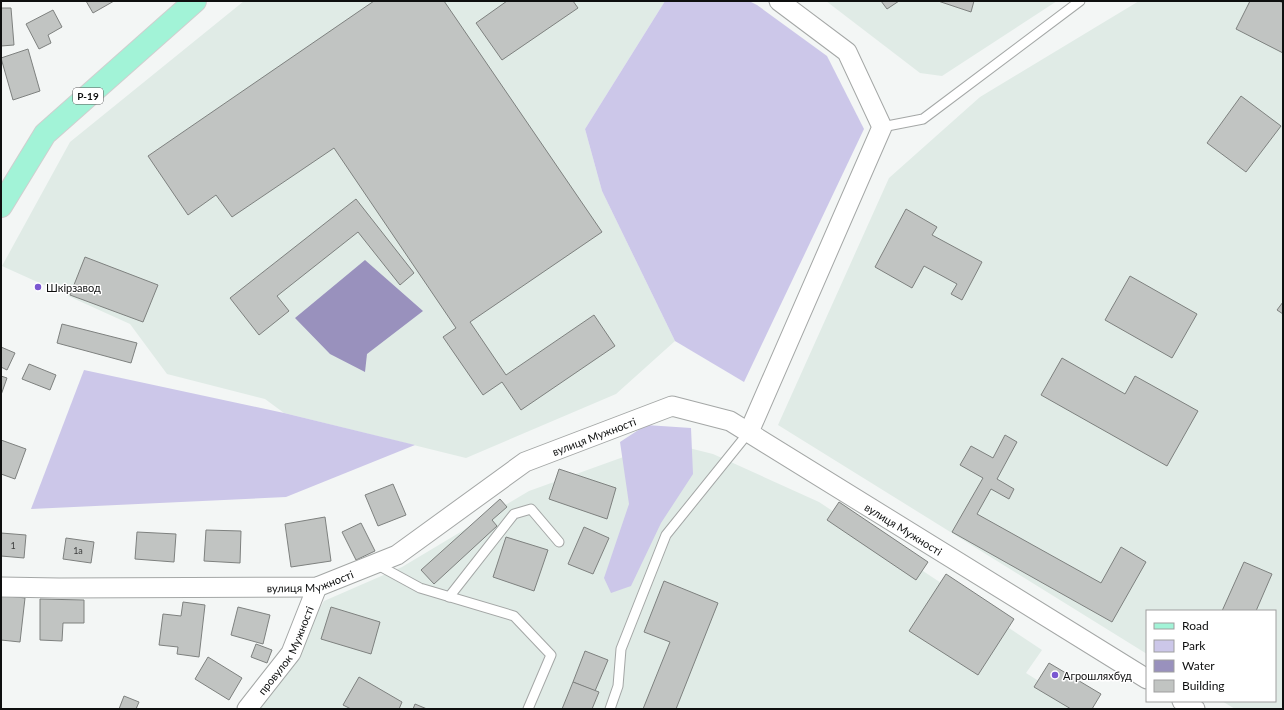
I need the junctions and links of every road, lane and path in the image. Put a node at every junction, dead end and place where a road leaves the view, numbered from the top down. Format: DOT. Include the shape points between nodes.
graph roads {
  1 [pos="779,1"];
  2 [pos="1080,1"];
  3 [pos="189,3"];
  4 [pos="882,127"];
  5 [pos="1,206"];
  6 [pos="749,432"];
  7 [pos="560,542"];
  8 [pos="375,563"];
  9 [pos="1,587"];
  10 [pos="317,587"];
  11 [pos="449,597"];
  12 [pos="1146,678"];
  13 [pos="1184,702"];
  14 [pos="247,709"];
  15 [pos="528,709"];
  16 [pos="610,709"];
  17 [pos="1195,709"];
  1 -- 4 [label="street" via="847,52"];
  2 -- 4 [label="lane" via="923,119"];
  3 -- 5 [label="main road, Р-19" via="45,134"];
  4 -- 6 [label="street"];
  6 -- 8 [label="street, вулиця Мужності" via="730,421 672,406 525,462 397,555"];
  6 -- 12 [label="street, вулиця Мужності"];
  6 -- 16 [label="lane" via="666,535 621,649 618,686"];
  7 -- 11 [label="lane" via="531,509 514,514"];
  8 -- 10 [label="street, вулиця Мужності"];
  8 -- 11 [label="lane" via="420,588"];
  9 -- 10 [label="street, вулиця Мужності"];
  10 -- 14 [label="street, провулок Мужності" via="291,653"];
  11 -- 15 [label="lane" via="514,616 551,655"];
  13 -- 17 [label="street"];
}
